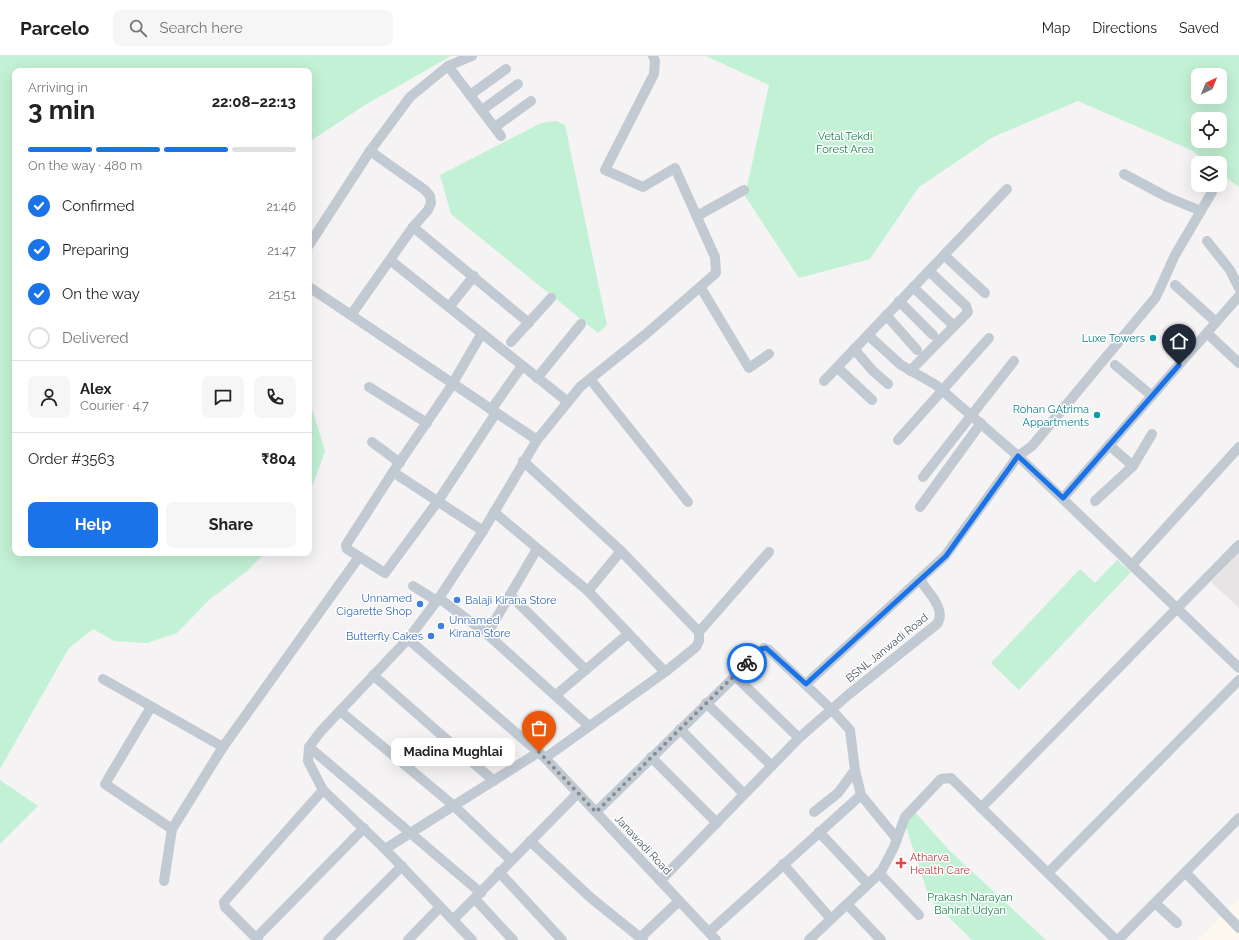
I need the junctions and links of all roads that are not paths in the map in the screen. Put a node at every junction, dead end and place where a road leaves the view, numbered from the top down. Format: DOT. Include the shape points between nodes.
graph roads {
  1 [pos="472,56"];
  2 [pos="653,56"];
  3 [pos="448,66"];
  4 [pos="506,69"];
  5 [pos="518,84"];
  6 [pos="470,95"];
  7 [pos="531,101"];
  8 [pos="482,110"];
  9 [pos="495,127"];
  10 [pos="501,136"];
  11 [pos="370,151"];
  12 [pos="1124,174"];
  13 [pos="1007,189"];
  14 [pos="744,190"];
  15 [pos="1212,192"];
  16 [pos="1201,211"];
  17 [pos="697,216"];
  18 [pos="413,227"];
  19 [pos="312,240"];
  20 [pos="1207,241"];
  21 [pos="944,255"];
  22 [pos="390,260"];
  23 [pos="929,270"];
  24 [pos="474,276"];
  25 [pos="1175,285"];
  26 [pos="913,287"];
  27 [pos="701,288"];
  28 [pos="1239,288"];
  29 [pos="312,289"];
  30 [pos="985,293"];
  31 [pos="1239,296"];
  32 [pos="551,298"];
  33 [pos="899,301"];
  34 [pos="449,307"];
  35 [pos="351,315"];
  36 [pos="886,315"];
  37 [pos="1216,322"];
  38 [pos="529,323"];
  39 [pos="581,324"];
  40 [pos="954,326"];
  41 [pos="482,333"];
  42 [pos="1206,333"];
  43 [pos="868,335"];
  44 [pos="933,335"];
  45 [pos="989,338"];
  46 [pos="511,342"];
  47 [pos="854,349"];
  48 [pos="917,350"];
  49 [pos="769,354"];
  50 [pos="1014,361"];
  51 [pos="1239,363"];
  52 [pos="1115,365"];
  53 [pos="522,366"];
  54 [pos="838,368"];
  55 [pos="910,371"];
  56 [pos="537,378"];
  57 [pos="590,379"];
  58 [pos="824,381"];
  59 [pos="453,383"];
  60 [pos="888,384"];
  61 [pos="369,386"];
  62 [pos="942,390"];
  63 [pos="1152,396"];
  64 [pos="872,400"];
  65 [pos="568,402"];
  66 [pos="494,411"];
  67 [pos="970,415"];
  68 [pos="427,423"];
  69 [pos="981,423"];
  70 [pos="1152,434"];
  71 [pos="537,440"];
  72 [pos="898,440"];
  73 [pos="372,442"];
  74 [pos="1109,445"];
  75 [pos="1239,447"];
  76 [pos="1018,456"];
  77 [pos="523,461"];
  78 [pos="400,463"];
  79 [pos="1133,466"];
  80 [pos="393,472"];
  81 [pos="923,477"];
  82 [pos="1063,498"];
  83 [pos="438,501"];
  84 [pos="1095,501"];
  85 [pos="688,502"];
  86 [pos="920,507"];
  87 [pos="494,512"];
  88 [pos="483,531"];
  89 [pos="1239,545"];
  90 [pos="537,549"];
  91 [pos="621,552"];
  92 [pos="769,552"];
  93 [pos="359,557"];
  94 [pos="1132,565"];
  95 [pos="920,580"];
  96 [pos="413,586"];
  97 [pos="588,591"];
  98 [pos="510,595"];
  99 [pos="438,600"];
  100 [pos="1178,608"];
  101 [pos="699,632"];
  102 [pos="487,634"];
  103 [pos="628,634"];
  104 [pos="408,639"];
  105 [pos="1239,668"];
  106 [pos="586,670"];
  107 [pos="665,672"];
  108 [pos="374,675"];
  109 [pos="734,675"];
  110 [pos="103,679"];
  111 [pos="1239,680"];
  112 [pos="806,684"];
  113 [pos="556,695"];
  114 [pos="706,703"];
  115 [pos="151,707"];
  116 [pos="831,709"];
  117 [pos="340,711"];
  118 [pos="589,726"];
  119 [pos="680,729"];
  120 [pos="799,738"];
  121 [pos="222,747"];
  122 [pos="308,748"];
  123 [pos="542,755"];
  124 [pos="651,757"];
  125 [pos="772,766"];
  126 [pos="855,770"];
  127 [pos="494,781"];
  128 [pos="323,790"];
  129 [pos="578,793"];
  130 [pos="744,794"];
  131 [pos="861,795"];
  132 [pos="453,805"];
  133 [pos="981,808"];
  134 [pos="596,812"];
  135 [pos="814,812"];
  136 [pos="1239,818"];
  137 [pos="717,822"];
  138 [pos="364,828"];
  139 [pos="172,829"];
  140 [pos="819,832"];
  141 [pos="411,834"];
  142 [pos="897,839"];
  143 [pos="530,841"];
  144 [pos="386,849"];
  145 [pos="511,860"];
  146 [pos="783,864"];
  147 [pos="402,866"];
  148 [pos="499,872"];
  149 [pos="879,873"];
  150 [pos="1048,873"];
  151 [pos="1186,873"];
  152 [pos="164,881"];
  153 [pos="660,881"];
  154 [pos="868,884"];
  155 [pos="478,896"];
  156 [pos="679,901"];
  157 [pos="1155,903"];
  158 [pos="847,904"];
  159 [pos="440,907"];
  160 [pos="919,915"];
  161 [pos="831,919"];
  162 [pos="453,920"];
  163 [pos="1177,923"];
  164 [pos="1239,928"];
  165 [pos="713,936"];
  166 [pos="257,939"];
  167 [pos="641,939"];
  168 [pos="328,940"];
  169 [pos="408,940"];
  170 [pos="472,940"];
  171 [pos="513,940"];
  172 [pos="562,940"];
  173 [pos="810,940"];
  174 [pos="881,940"];
  175 [pos="1117,940"];
  1 -- 3 [label="street"];
  2 -- 17 [label="street" via="654,74 605,170 643,187 675,168"];
  3 -- 6 [label="street"];
  3 -- 11 [label="street" via="410,97"];
  4 -- 6 [label="street"];
  5 -- 8 [label="street"];
  6 -- 8 [label="street"];
  7 -- 9 [label="street"];
  8 -- 9 [label="street"];
  9 -- 10 [label="street"];
  11 -- 18 [label="street" via="430,196 428,210"];
  11 -- 19 [label="street"];
  12 -- 16 [label="street" via="1167,197"];
  13 -- 21 [label="street"];
  14 -- 17 [label="street"];
  15 -- 16 [label="street"];
  16 -- 76 [label="street" via="1175,255 1156,297 1032,446"];
  17 -- 27 [label="street" via="715,257 717,268 713,277"];
  18 -- 22 [label="street"];
  18 -- 24 [label="street"];
  20 -- 28 [label="street" via="1230,270"];
  21 -- 23 [label="street"];
  21 -- 30 [label="street"];
  22 -- 34 [label="street"];
  22 -- 35 [label="street"];
  23 -- 26 [label="street"];
  23 -- 40 [label="street" via="968,310"];
  24 -- 34 [label="street"];
  24 -- 38 [label="street"];
  25 -- 37 [label="street"];
  26 -- 33 [label="street"];
  26 -- 40 [label="street"];
  27 -- 49 [label="street" via="749,368"];
  27 -- 57 [label="street"];
  29 -- 35 [label="street"];
  31 -- 37 [label="street"];
  32 -- 38 [label="street"];
  33 -- 36 [label="street"];
  33 -- 44 [label="street"];
  34 -- 41 [label="street"];
  35 -- 59 [label="street"];
  36 -- 43 [label="street"];
  36 -- 48 [label="street"];
  37 -- 42 [label="street"];
  38 -- 46 [label="street"];
  39 -- 56 [label="street"];
  40 -- 55 [label="street"];
  41 -- 53 [label="street"];
  41 -- 59 [label="street"];
  42 -- 51 [label="street"];
  42 -- 63 [label="street"];
  43 -- 47 [label="street"];
  43 -- 55 [label="street"];
  45 -- 62 [label="street"];
  47 -- 54 [label="street"];
  47 -- 60 [label="street"];
  50 -- 67 [label="street"];
  52 -- 63 [label="street"];
  53 -- 56 [label="street"];
  53 -- 66 [label="street"];
  54 -- 58 [label="street"];
  54 -- 64 [label="street"];
  55 -- 62 [label="street"];
  56 -- 65 [label="street"];
  57 -- 65 [label="street"];
  57 -- 85 [label="street"];
  59 -- 66 [label="street"];
  59 -- 68 [label="street"];
  61 -- 68 [label="street"];
  62 -- 67 [label="street"];
  62 -- 72 [label="street"];
  63 -- 74 [label="street"];
  65 -- 71 [label="street"];
  66 -- 71 [label="street"];
  66 -- 83 [label="street"];
  67 -- 69 [label="street"];
  67 -- 81 [label="street"];
  68 -- 78 [label="street"];
  69 -- 76 [label="street"];
  69 -- 86 [label="street"];
  70 -- 79 [label="street"];
  71 -- 77 [label="street"];
  73 -- 78 [label="street"];
  74 -- 79 [label="street"];
  74 -- 82 [label="street"];
  75 -- 94 [label="street"];
  76 -- 82 [label="street"];
  76 -- 95 [label="street" via="946,556"];
  77 -- 87 [label="street"];
  77 -- 91 [label="street"];
  78 -- 80 [label="street"];
  79 -- 84 [label="street"];
  80 -- 83 [label="street"];
  80 -- 93 [label="street" via="346,545 347,549"];
  82 -- 94 [label="street"];
  83 -- 88 [label="street"];
  83 -- 93 [label="street" via="385,573"];
  87 -- 88 [label="street"];
  87 -- 90 [label="street"];
  88 -- 99 [label="street"];
  89 -- 100 [label="street"];
  90 -- 97 [label="street"];
  90 -- 98 [label="street"];
  91 -- 97 [label="street"];
  91 -- 101 [label="street"];
  92 -- 101 [label="street"];
  93 -- 121 [label="street"];
  94 -- 100 [label="street"];
  95 -- 112 [label="street"];
  95 -- 116 [label="street, BSNL Janwadi Road" via="940,610 940,621"];
  96 -- 99 [label="street"];
  97 -- 103 [label="street"];
  98 -- 102 [label="street"];
  98 -- 106 [label="street"];
  99 -- 102 [label="street"];
  99 -- 104 [label="street"];
  100 -- 105 [label="street"];
  100 -- 133 [label="street"];
  101 -- 107 [label="street" via="700,641 696,647"];
  102 -- 113 [label="street"];
  103 -- 106 [label="street"];
  103 -- 107 [label="street"];
  104 -- 108 [label="street"];
  104 -- 123 [label="street, Janawadi Road"];
  106 -- 113 [label="street"];
  107 -- 118 [label="street"];
  108 -- 117 [label="street"];
  108 -- 127 [label="street"];
  109 -- 112 [label="street" via="764,648"];
  109 -- 114 [label="street"];
  109 -- 120 [label="street"];
  110 -- 115 [label="street"];
  111 -- 150 [label="street"];
  112 -- 116 [label="street"];
  113 -- 118 [label="street"];
  114 -- 119 [label="street"];
  114 -- 125 [label="street"];
  115 -- 121 [label="street"];
  115 -- 139 [label="street" via="105,784"];
  116 -- 120 [label="street"];
  116 -- 126 [label="street" via="850,730"];
  117 -- 122 [label="street"];
  117 -- 132 [label="street"];
  118 -- 123 [label="street"];
  119 -- 124 [label="street"];
  119 -- 130 [label="street"];
  120 -- 125 [label="street"];
  121 -- 139 [label="street"];
  122 -- 128 [label="street" via="308,761"];
  122 -- 141 [label="street"];
  123 -- 127 [label="street"];
  123 -- 129 [label="street, Janawadi Road"];
  124 -- 134 [label="street"];
  124 -- 137 [label="street"];
  125 -- 130 [label="street"];
  126 -- 131 [label="street"];
  126 -- 135 [label="street" via="838,793"];
  127 -- 132 [label="street"];
  128 -- 138 [label="street"];
  128 -- 166 [label="street" via="224,902 225,907"];
  129 -- 134 [label="street, Janawadi Road"];
  129 -- 143 [label="street"];
  130 -- 137 [label="street"];
  131 -- 140 [label="street"];
  131 -- 142 [label="street"];
  132 -- 141 [label="street"];
  132 -- 145 [label="street"];
  133 -- 142 [label="street" via="951,778 941,778 905,817"];
  133 -- 150 [label="street"];
  134 -- 153 [label="street, Janawadi Road"];
  136 -- 151 [label="street"];
  137 -- 153 [label="street"];
  138 -- 144 [label="street"];
  138 -- 166 [label="street"];
  139 -- 152 [label="street"];
  140 -- 146 [label="street"];
  140 -- 154 [label="street"];
  141 -- 144 [label="street"];
  141 -- 155 [label="street"];
  142 -- 149 [label="street"];
  143 -- 145 [label="street"];
  143 -- 167 [label="street" via="591,898"];
  144 -- 147 [label="street"];
  145 -- 148 [label="street"];
  146 -- 161 [label="street"];
  146 -- 165 [label="street"];
  147 -- 159 [label="street"];
  147 -- 168 [label="street"];
  148 -- 155 [label="street"];
  148 -- 172 [label="street"];
  149 -- 154 [label="street"];
  149 -- 160 [label="street"];
  150 -- 175 [label="street"];
  151 -- 157 [label="street"];
  151 -- 164 [label="street"];
  153 -- 156 [label="street, Janawadi Road"];
  154 -- 158 [label="street"];
  155 -- 162 [label="street"];
  155 -- 171 [label="street"];
  156 -- 165 [label="street, Janawadi Road"];
  156 -- 167 [label="street"];
  157 -- 163 [label="street"];
  157 -- 175 [label="street"];
  158 -- 161 [label="street"];
  158 -- 174 [label="street"];
  159 -- 162 [label="street"];
  159 -- 169 [label="street"];
  161 -- 173 [label="street"];
  162 -- 170 [label="street"];
}
